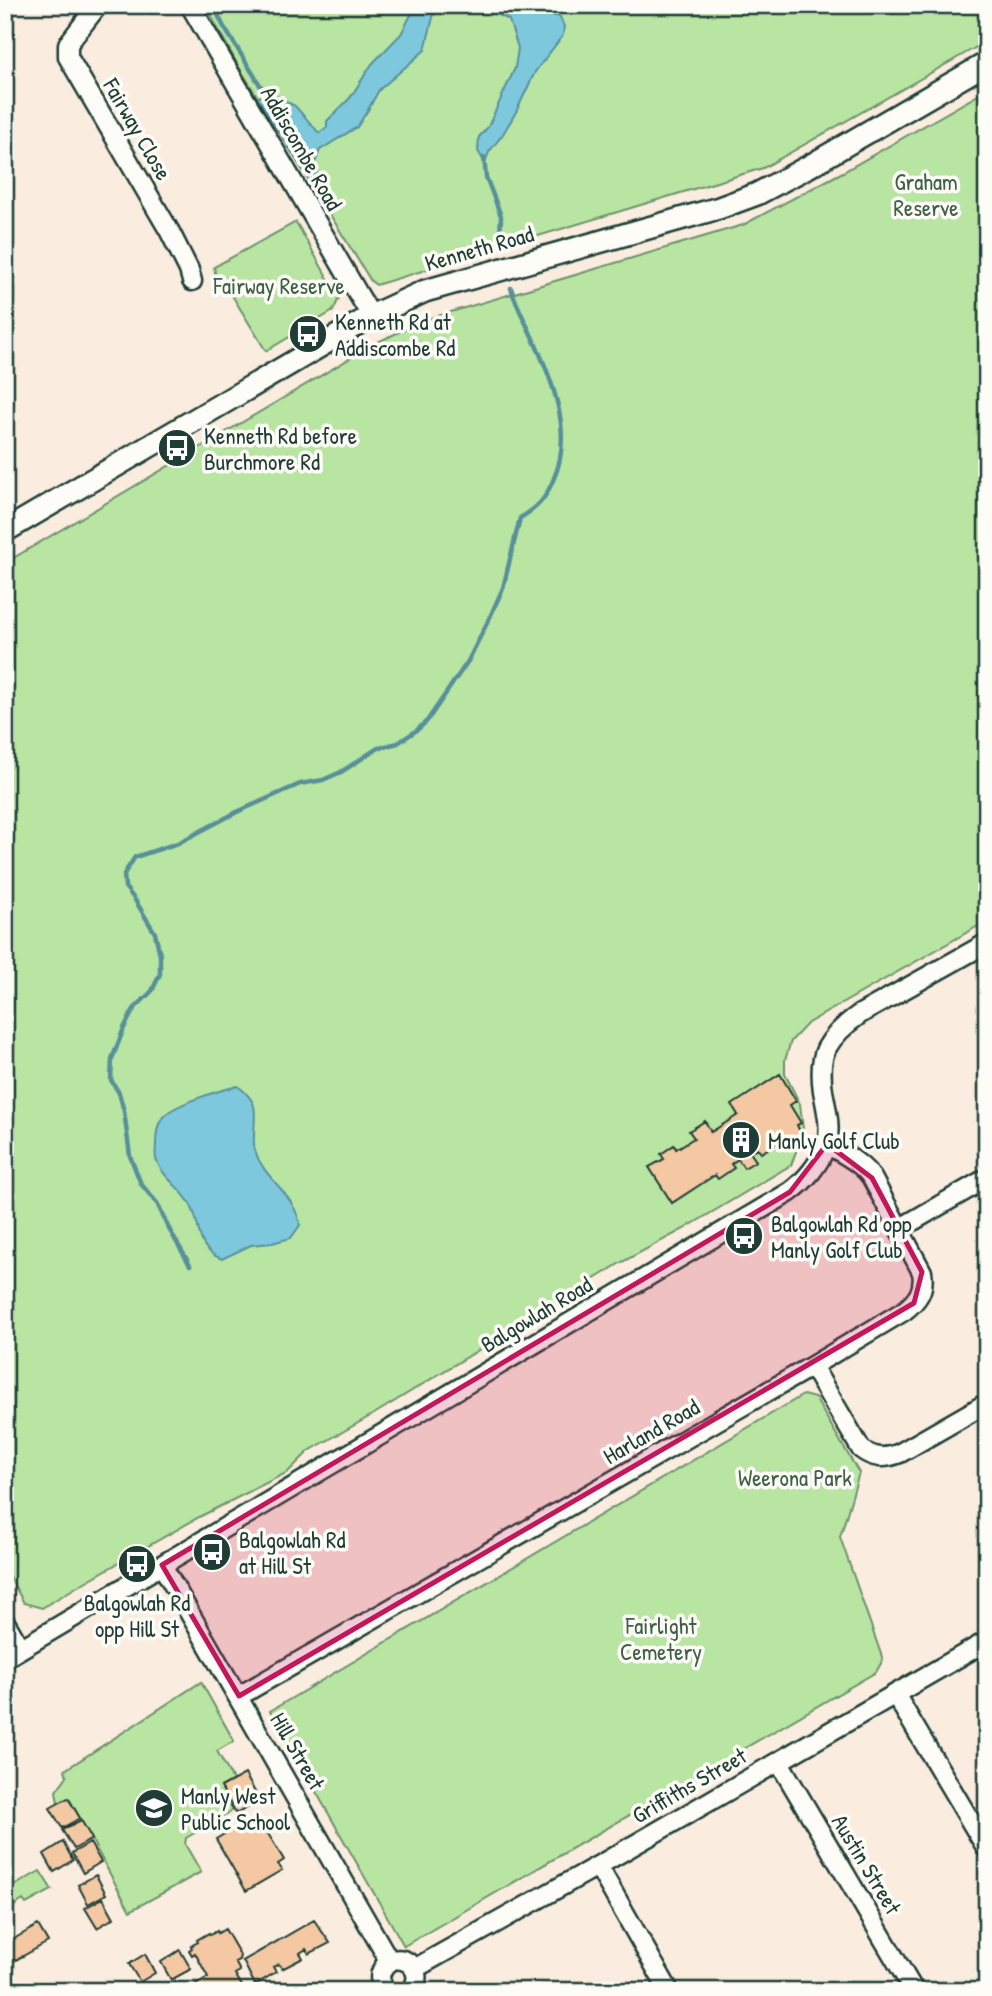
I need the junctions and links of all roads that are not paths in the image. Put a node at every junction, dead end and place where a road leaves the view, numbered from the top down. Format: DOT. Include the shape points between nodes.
graph roads {
  1 [pos="98,5"];
  2 [pos="190,5"];
  3 [pos="987,63"];
  4 [pos="192,281"];
  5 [pos="371,316"];
  6 [pos="5,531"];
  7 [pos="987,943"];
  8 [pos="827,1144"];
  9 [pos="987,1178"];
  10 [pos="899,1229"];
  11 [pos="812,1366"];
  12 [pos="987,1403"];
  13 [pos="162,1565"];
  14 [pos="5,1622"];
  15 [pos="987,1641"];
  16 [pos="13,1653"];
  17 [pos="895,1694"];
  18 [pos="239,1696"];
  19 [pos="779,1762"];
  20 [pos="987,1849"];
  21 [pos="598,1866"];
  22 [pos="390,1962"];
  23 [pos="414,1969"];
  24 [pos="381,1989"];
  25 [pos="411,1991"];
  26 [pos="669,1991"];
  27 [pos="914,1991"];
  1 -- 4 [label="street, Fairway Close" via="68,44 68,57 170,232"];
  2 -- 5 [label="street, Addiscombe Road"];
  3 -- 5 [label="main road, Kenneth Road" via="757,194 425,290"];
  5 -- 6 [label="main road, Kenneth Road"];
  7 -- 8 [label="street" via="860,1014 831,1042 821,1079"];
  8 -- 10 [label="street, Harland Road" via="866,1169"];
  8 -- 13 [label="street, Balgowlah Road" via="807,1177 790,1192"];
  9 -- 10 [label="street"];
  10 -- 11 [label="street, Harland Road" via="922,1272 919,1296 904,1311"];
  11 -- 12 [label="street" via="861,1449 878,1458 900,1453"];
  11 -- 18 [label="street, Harland Road"];
  13 -- 16 [label="street, Balgowlah Road"];
  13 -- 18 [label="street, Hill Street"];
  14 -- 16 [label="street"];
  15 -- 17 [label="street, Griffiths Street"];
  17 -- 19 [label="street, Griffiths Street"];
  17 -- 20 [label="street"];
  18 -- 22 [label="street, Hill Street"];
  19 -- 21 [label="street, Griffiths Street"];
  19 -- 27 [label="street, Austin Street"];
  21 -- 23 [label="street, Griffiths Street"];
  21 -- 26 [label="street"];
  22 -- 23 [label="street" via="401,1959"];
  22 -- 24 [label="street" via="381,1975"];
  23 -- 25 [label="street" via="417,1980"];
}
